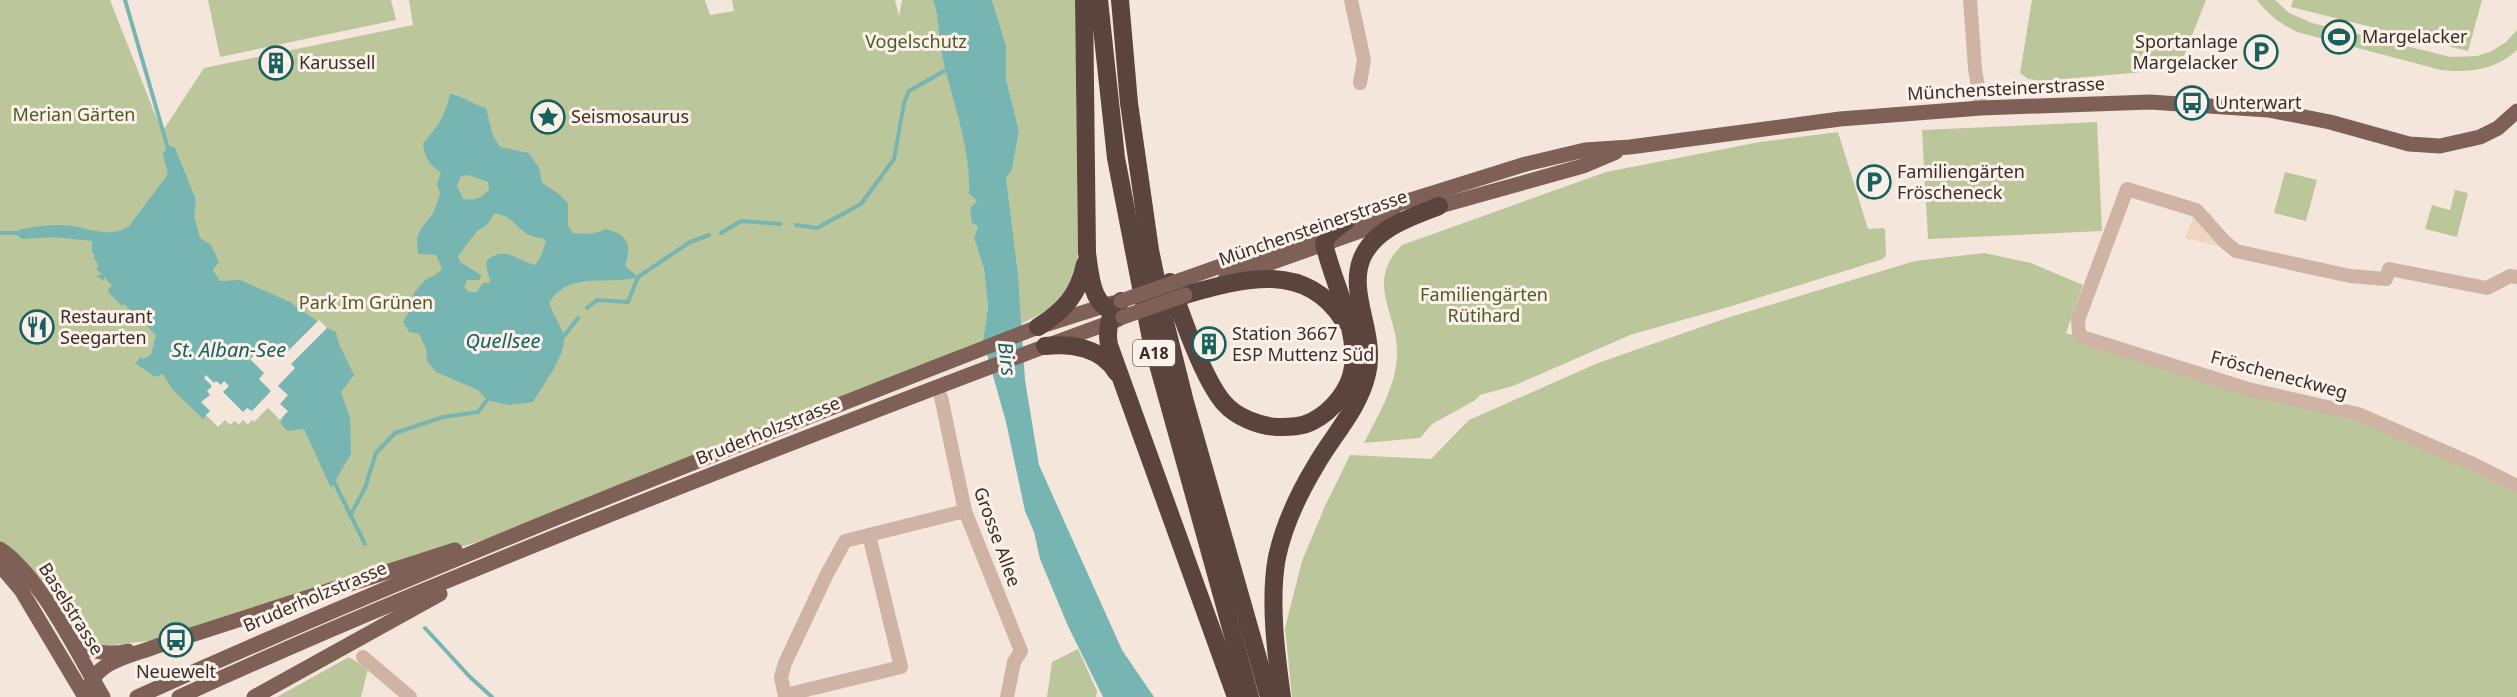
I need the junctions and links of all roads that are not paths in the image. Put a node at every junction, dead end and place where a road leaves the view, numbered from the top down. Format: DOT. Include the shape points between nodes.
graph roads {
  1 [pos="1084,0"];
  2 [pos="1099,0"];
  3 [pos="1120,0"];
  4 [pos="1351,0"];
  5 [pos="1970,0"];
  6 [pos="1360,83"];
  7 [pos="1981,108"];
  8 [pos="2515,116"];
  9 [pos="1630,147"];
  10 [pos="1139,170"];
  11 [pos="1439,206"];
  12 [pos="1346,221"];
  13 [pos="1324,237"];
  14 [pos="1087,253"];
  15 [pos="2517,277"];
  16 [pos="1183,287"];
  17 [pos="1070,310"];
  18 [pos="1361,311"];
  19 [pos="1113,312"];
  20 [pos="1038,327"];
  21 [pos="1350,335"];
  22 [pos="1078,341"];
  23 [pos="1045,346"];
  24 [pos="1121,380"];
  25 [pos="941,397"];
  26 [pos="2517,486"];
  27 [pos="965,511"];
  28 [pos="543,522"];
  29 [pos="869,535"];
  30 [pos="538,543"];
  31 [pos="0,549"];
  32 [pos="0,565"];
  33 [pos="63,630"];
  34 [pos="157,646"];
  35 [pos="363,657"];
  36 [pos="92,679"];
  37 [pos="785,696"];
  38 [pos="87,697"];
  39 [pos="103,697"];
  40 [pos="137,697"];
  41 [pos="179,697"];
  42 [pos="254,697"];
  43 [pos="410,697"];
  44 [pos="1007,697"];
  45 [pos="1236,697"];
  46 [pos="1250,697"];
  47 [pos="1269,697"];
  48 [pos="1281,697"];
  1 -- 14 [label="highway"];
  2 -- 46 [label="highway, A18" via="1116,158 1148,329"];
  3 -- 10 [label="highway, A18"];
  4 -- 6 [label="street" via="1364,60"];
  5 -- 7 [label="street"];
  7 -- 8 [label="main road, Münchensteinerstrasse" via="2119,102 2235,106 2330,122 2425,146 2471,140"];
  7 -- 9 [label="main road, Münchensteinerstrasse" via="1840,118"];
  9 -- 11 [label="main road, Münchensteinerstrasse" via="1583,166"];
  9 -- 12 [label="main road, Münchensteinerstrasse" via="1586,150 1526,164"];
  10 -- 21 [label="highway" via="1184,319 1216,393 1232,410 1269,426 1306,425 1320,417 1342,394 1349,379 1353,368"];
  10 -- 47 [label="highway, A18" via="1150,250 1167,329"];
  11 -- 13 [label="main road, Münchensteinerstrasse"];
  11 -- 18 [label="highway" via="1393,226 1369,247 1359,273"];
  12 -- 13 [label="highway"];
  13 -- 16 [label="main road, Münchensteinerstrasse"];
  13 -- 18 [label="highway"];
  13 -- 21 [label="highway"];
  14 -- 17 [label="highway"];
  14 -- 19 [label="highway" via="1093,292"];
  15 -- 26 [label="street, Fröscheneckweg" via="2510,276 2487,288 2390,269 2386,279 2301,266 2236,251 2196,210 2127,189 2078,320 2082,337 2248,389 2358,414"];
  16 -- 19 [label="main road, Münchensteinerstrasse, bridge"];
  16 -- 21 [label="highway" via="1269,279 1302,285 1328,300"];
  17 -- 19 [label="main road, Münchensteinerstrasse"];
  17 -- 20 [label="highway"];
  18 -- 48 [label="highway" via="1370,341 1364,387 1301,492 1277,558 1274,636"];
  19 -- 22 [label="main road, Münchensteinerstrasse"];
  19 -- 24 [label="highway" via="1109,345"];
  20 -- 28 [label="main road, Bruderholzstrasse"];
  22 -- 23 [label="highway"];
  22 -- 24 [label="highway" via="1107,361"];
  23 -- 30 [label="main road, Bruderholzstrasse"];
  24 -- 45 [label="highway"];
  25 -- 27 [label="street, Grosse Allee"];
  27 -- 29 [label="street"];
  27 -- 44 [label="street, Grosse Allee" via="1021,651 1014,662"];
  28 -- 34 [label="main road, Bruderholzstrasse"];
  28 -- 40 [label="main road, Bruderholzstrasse"];
  29 -- 37 [label="street" via="845,541 827,574 785,663 781,677"];
  29 -- 37 [label="street" via="901,667"];
  30 -- 41 [label="main road, Bruderholzstrasse"];
  30 -- 42 [label="main road, Bruderholzstrasse"];
  31 -- 33 [label="main road, Baselstrasse" via="33,582"];
  32 -- 38 [label="main road, Baselstrasse" via="21,590"];
  33 -- 34 [label="main road, Bruderholzstrasse" via="82,646 100,653"];
  33 -- 36 [label="main road, Baselstrasse"];
  34 -- 36 [label="main road, Bruderholzstrasse" via="112,663"];
  35 -- 43 [label="street"];
  36 -- 38 [label="main road"];
  36 -- 39 [label="main road, Baselstrasse"];
}
